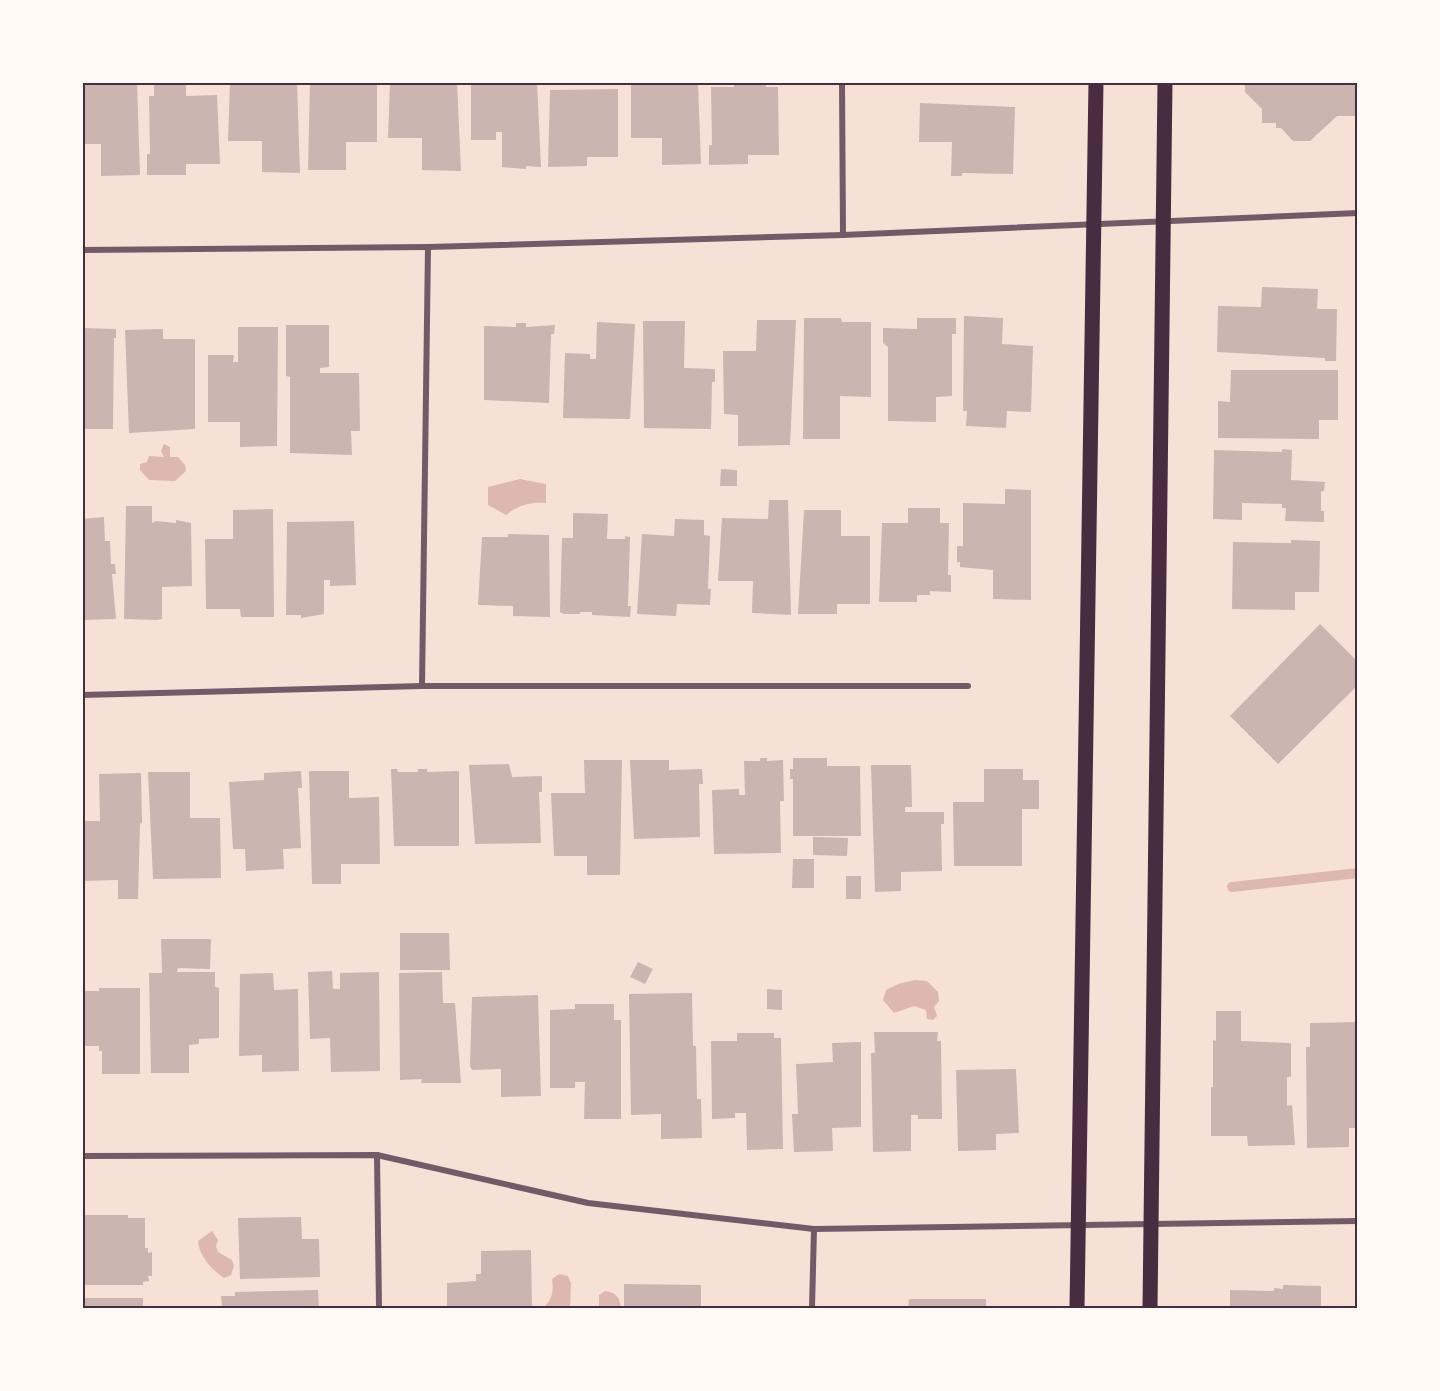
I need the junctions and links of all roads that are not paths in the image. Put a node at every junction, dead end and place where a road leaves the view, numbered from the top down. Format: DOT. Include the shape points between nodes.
graph roads {
  1 [pos="842,82"];
  2 [pos="1096,82"];
  3 [pos="1165,82"];
  4 [pos="1358,213"];
  5 [pos="1162,220"];
  6 [pos="1095,223"];
  7 [pos="843,235"];
  8 [pos="428,247"];
  9 [pos="82,250"];
  10 [pos="422,686"];
  11 [pos="968,686"];
  12 [pos="82,695"];
  13 [pos="377,1155"];
  14 [pos="82,1156"];
  15 [pos="1358,1221"];
  16 [pos="1151,1226"];
  17 [pos="1078,1227"];
  18 [pos="814,1229"];
  19 [pos="379,1308"];
  20 [pos="812,1308"];
  21 [pos="1077,1308"];
  22 [pos="1150,1308"];
  1 -- 7 [label="street"];
  2 -- 6 [label="main road"];
  3 -- 5 [label="main road"];
  4 -- 5 [label="street"];
  5 -- 6 [label="street"];
  5 -- 16 [label="main road"];
  6 -- 7 [label="street"];
  6 -- 17 [label="main road"];
  7 -- 8 [label="street"];
  8 -- 9 [label="street"];
  8 -- 10 [label="street"];
  10 -- 11 [label="street"];
  10 -- 12 [label="street"];
  13 -- 14 [label="street"];
  13 -- 18 [label="street" via="588,1203"];
  13 -- 19 [label="street"];
  15 -- 16 [label="street"];
  16 -- 17 [label="street"];
  16 -- 22 [label="main road"];
  17 -- 18 [label="street"];
  17 -- 21 [label="main road"];
  18 -- 20 [label="street"];
}
